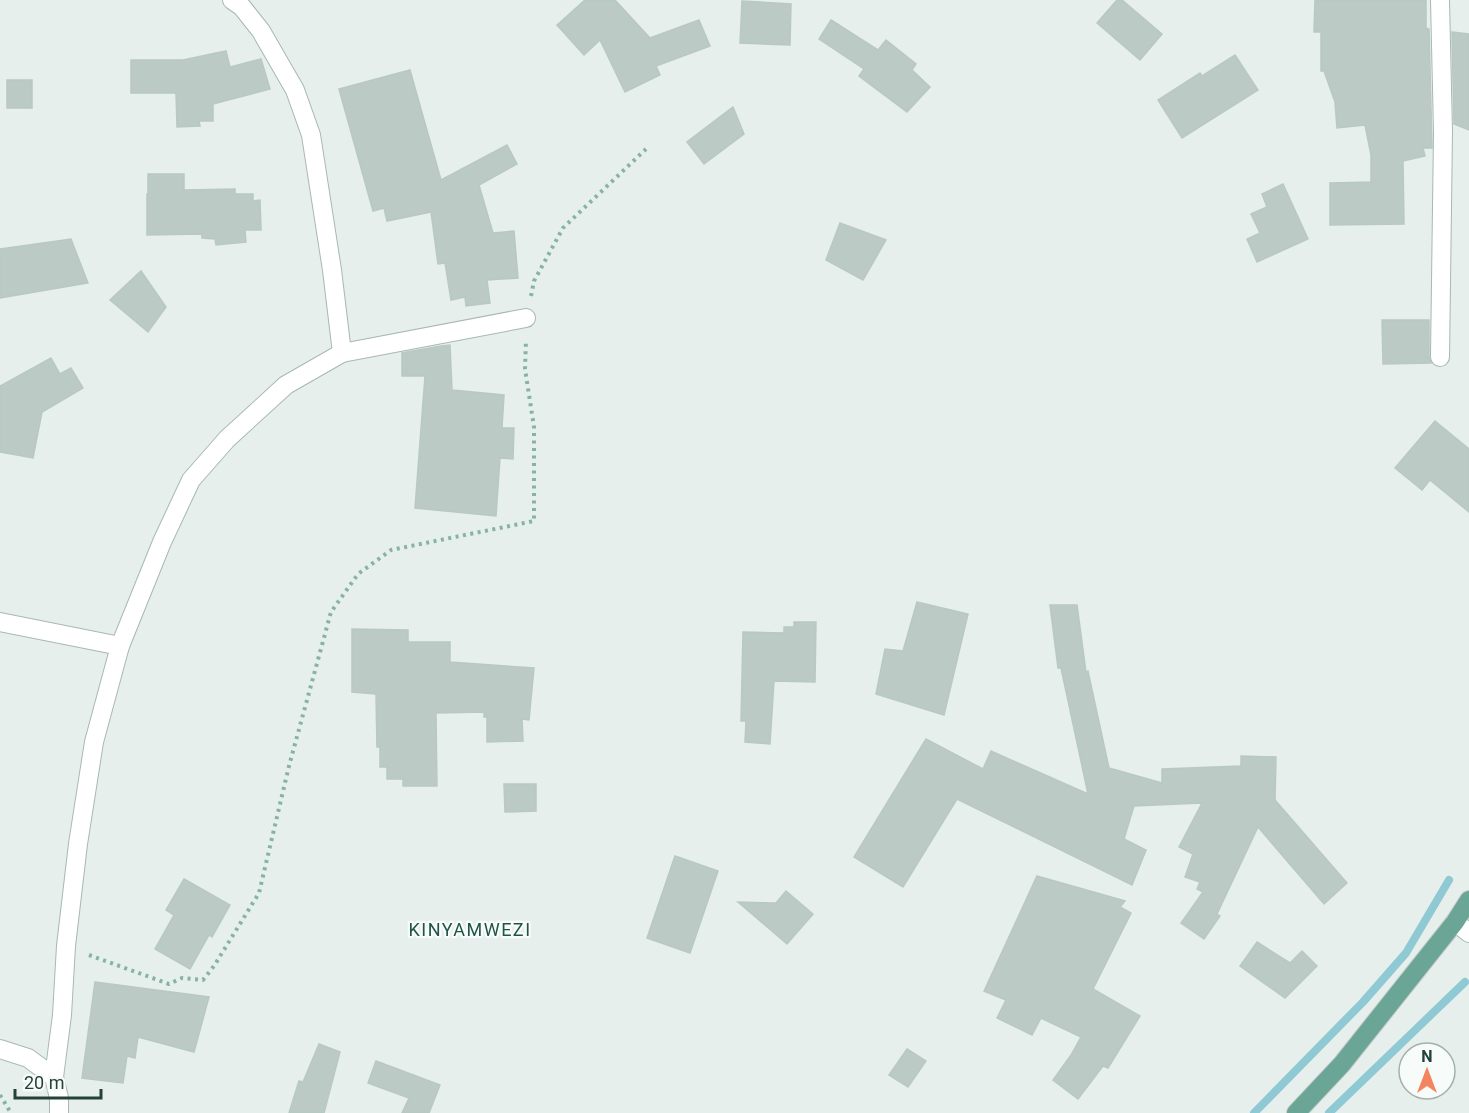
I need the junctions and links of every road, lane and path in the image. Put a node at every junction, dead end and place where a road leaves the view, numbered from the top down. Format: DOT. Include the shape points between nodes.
graph roads {
  1 [pos="232,0"];
  2 [pos="1440,0"];
  3 [pos="646,149"];
  4 [pos="526,318"];
  5 [pos="342,353"];
  6 [pos="1440,357"];
  7 [pos="0,622"];
  8 [pos="120,646"];
  9 [pos="1469,900"];
  10 [pos="1462,928"];
  11 [pos="66,946"];
  12 [pos="0,1049"];
  13 [pos="54,1077"];
  14 [pos="0,1095"];
  15 [pos="11,1113"];
  16 [pos="58,1113"];
  17 [pos="1296,1113"];
  1 -- 5 [label="street" via="261,31 284,70 311,135"];
  2 -- 6 [label="street"];
  3 -- 4 [label="path" via="563,228 534,281"];
  4 -- 5 [label="street"];
  4 -- 11 [label="path" via="525,369 534,427 534,521 391,550 358,574 331,612 259,893 214,966 203,980 182,978 169,984"];
  5 -- 8 [label="street" via="286,385 227,439 191,480"];
  7 -- 8 [label="street"];
  8 -- 11 [label="street" via="94,742"];
  9 -- 10 [label="main road"];
  10 -- 17 [label="main road"];
  11 -- 13 [label="street"];
  12 -- 13 [label="street" via="28,1058"];
  13 -- 16 [label="street"];
  14 -- 15 [label="path"];
}
